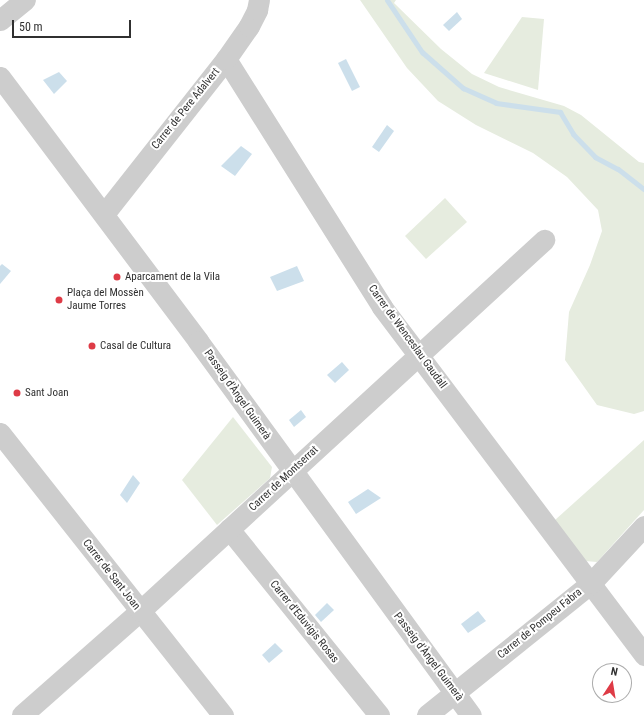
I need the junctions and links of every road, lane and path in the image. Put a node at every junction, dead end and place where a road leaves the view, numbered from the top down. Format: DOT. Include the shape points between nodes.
graph roads {
  1 [pos="25,0"];
  2 [pos="259,0"];
  3 [pos="0,20"];
  4 [pos="226,59"];
  5 [pos="0,77"];
  6 [pos="104,214"];
  7 [pos="544,240"];
  8 [pos="419,355"];
  9 [pos="0,433"];
  10 [pos="292,472"];
  11 [pos="644,526"];
  12 [pos="229,529"];
  13 [pos="591,583"];
  14 [pos="140,612"];
  15 [pos="644,655"];
  16 [pos="454,693"];
  17 [pos="22,715"];
  18 [pos="223,715"];
  19 [pos="378,715"];
  20 [pos="427,715"];
  21 [pos="471,715"];
  1 -- 3 [label="street"];
  2 -- 4 [label="street, Carrer de Pere Adalvert" via="252,21"];
  4 -- 6 [label="street, Carrer de Pere Adalvert"];
  4 -- 8 [label="street, Carrer de Wenceslau Gaudall" via="382,307"];
  5 -- 6 [label="street, Passeig d'Àngel Guimerà"];
  6 -- 10 [label="street, Passeig d'Àngel Guimerà"];
  7 -- 8 [label="street, Carrer de Montserrat"];
  8 -- 10 [label="street, Carrer de Montserrat"];
  8 -- 13 [label="street, Carrer de Wenceslau Gaudall"];
  9 -- 14 [label="street, Carrer de Sant Joan"];
  10 -- 12 [label="street, Carrer de Montserrat"];
  10 -- 16 [label="street, Passeig d'Àngel Guimerà"];
  11 -- 13 [label="street, Carrer de Pompeu Fabra"];
  12 -- 14 [label="street, Carrer de Montserrat"];
  12 -- 19 [label="street, Carrer d'Eduvigis Rosas"];
  13 -- 15 [label="street, Carrer de Wenceslau Gaudall"];
  13 -- 16 [label="street, Carrer de Pompeu Fabra"];
  14 -- 17 [label="street, Carrer de Montserrat"];
  14 -- 18 [label="street, Carrer de Sant Joan"];
  16 -- 20 [label="street, Carrer de Pompeu Fabra"];
  16 -- 21 [label="street, Passeig d'Àngel Guimerà"];
}
